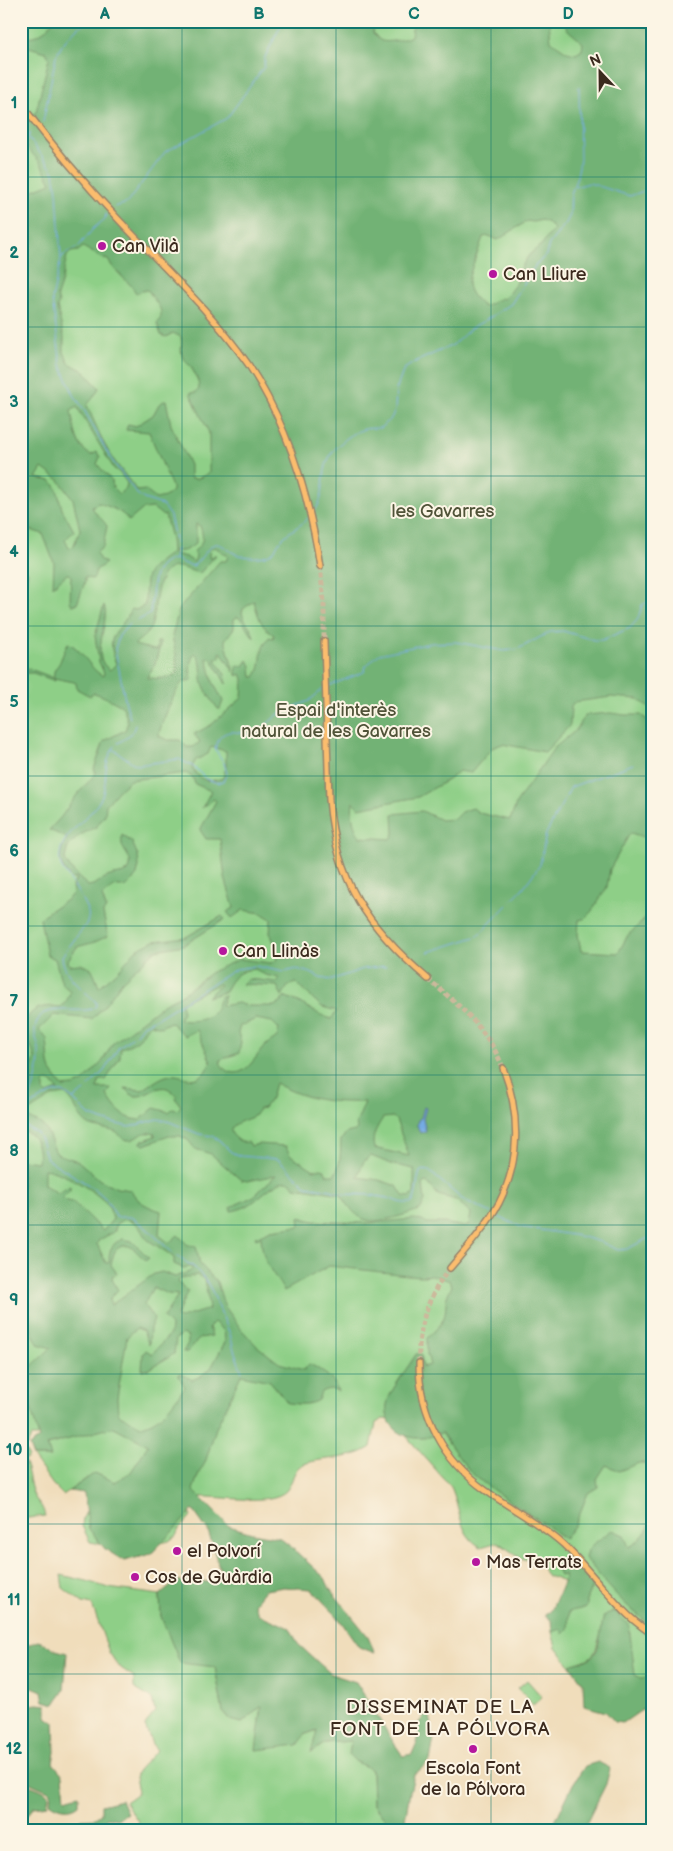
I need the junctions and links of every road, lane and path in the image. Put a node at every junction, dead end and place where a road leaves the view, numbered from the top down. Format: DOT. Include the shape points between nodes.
graph roads {
  1 [pos="21,104"];
  2 [pos="320,566"];
  3 [pos="324,641"];
  4 [pos="428,979"];
  5 [pos="503,1068"];
  6 [pos="450,1268"];
  7 [pos="418,1364"];
  8 [pos="652,1634"];
  1 -- 2 [label="highway" via="99,198 222,329 248,364 270,403 301,480 312,518"];
  3 -- 4 [label="highway" via="331,824 335,845 359,903 399,952"];
  5 -- 6 [label="highway" via="515,1113 515,1146 510,1173 491,1216"];
  7 -- 8 [label="highway" via="429,1418 443,1446 459,1466 486,1491 550,1533 582,1563 622,1610"];
}
